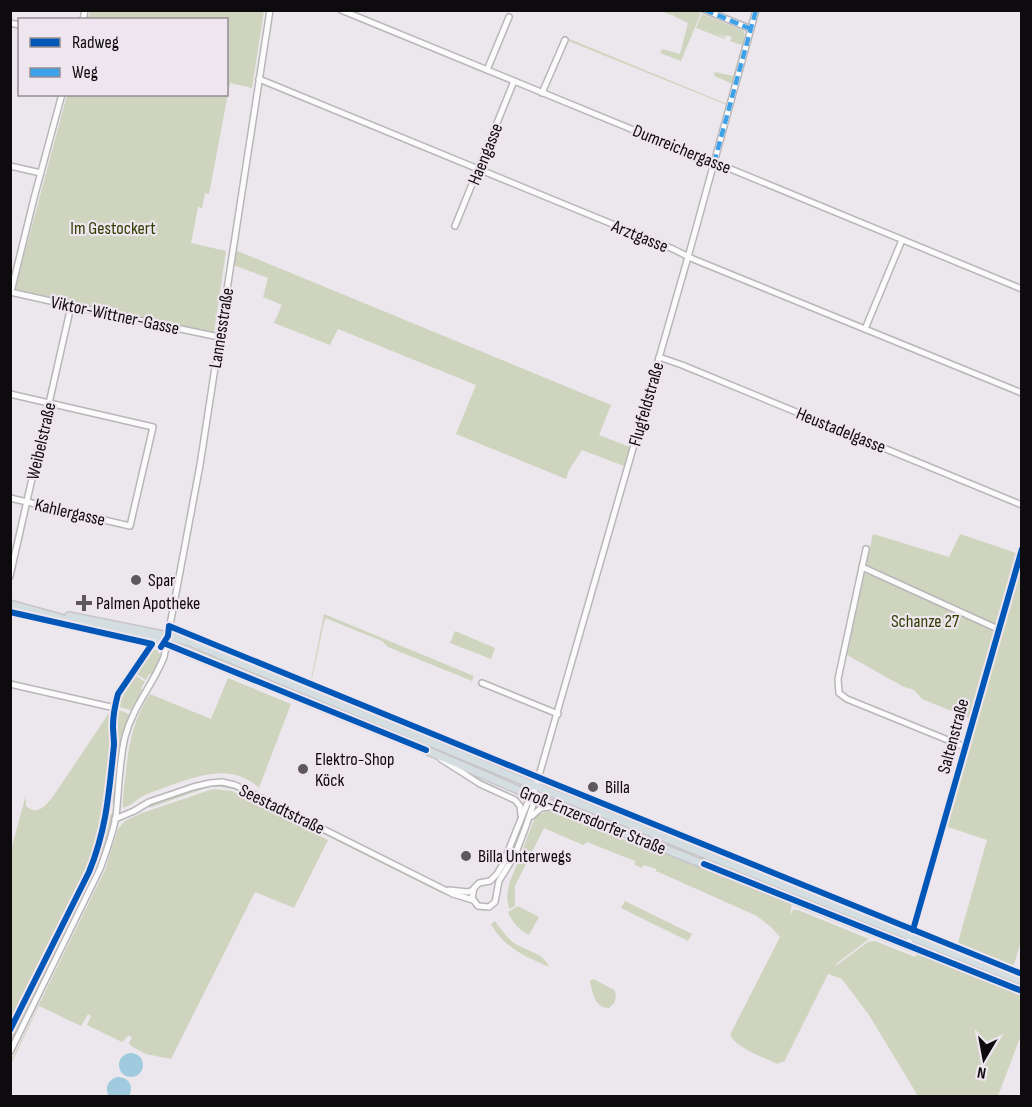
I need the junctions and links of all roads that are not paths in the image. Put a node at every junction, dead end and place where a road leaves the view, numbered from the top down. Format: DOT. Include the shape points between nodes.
graph roads {
  1 [pos="270,10"];
  2 [pos="341,10"];
  3 [pos="705,10"];
  4 [pos="756,10"];
  5 [pos="509,17"];
  6 [pos="751,29"];
  7 [pos="565,40"];
  8 [pos="487,70"];
  9 [pos="259,80"];
  10 [pos="514,81"];
  11 [pos="542,93"];
  12 [pos="61,96"];
  13 [pos="714,163"];
  14 [pos="10,166"];
  15 [pos="478,169"];
  16 [pos="41,173"];
  17 [pos="455,226"];
  18 [pos="902,240"];
  19 [pos="688,256"];
  20 [pos="1022,289"];
  21 [pos="11,292"];
  22 [pos="71,306"];
  23 [pos="865,329"];
  24 [pos="219,337"];
  25 [pos="659,357"];
  26 [pos="1022,393"];
  27 [pos="10,394"];
  28 [pos="49,403"];
  29 [pos="10,498"];
  30 [pos="27,502"];
  31 [pos="1022,505"];
  32 [pos="866,549"];
  33 [pos="1022,549"];
  34 [pos="862,567"];
  35 [pos="10,576"];
  36 [pos="10,604"];
  37 [pos="48,614"];
  38 [pos="998,629"];
  39 [pos="168,636"];
  40 [pos="166,644"];
  41 [pos="482,683"];
  42 [pos="10,684"];
  43 [pos="117,699"];
  44 [pos="558,714"];
  45 [pos="965,747"];
  46 [pos="426,750"];
  47 [pos="536,786"];
  48 [pos="533,796"];
  49 [pos="557,806"];
  50 [pos="521,817"];
  51 [pos="115,819"];
  52 [pos="526,826"];
  53 [pos="483,882"];
  54 [pos="447,890"];
  55 [pos="473,890"];
  56 [pos="497,892"];
  57 [pos="473,900"];
  58 [pos="911,937"];
  59 [pos="908,946"];
  60 [pos="1022,981"];
  61 [pos="1022,991"];
  62 [pos="10,1052"];
  1 -- 9 [label="street, Lannesstraße"];
  2 -- 8 [label="street, Dumreichergasse"];
  3 -- 6 [label="street"];
  4 -- 6 [label="street, Flugfeldstraße"];
  5 -- 8 [label="street"];
  6 -- 13 [label="street, Flugfeldstraße"];
  7 -- 11 [label="street"];
  8 -- 10 [label="street, Dumreichergasse"];
  9 -- 15 [label="street, Arztgasse"];
  9 -- 24 [label="street, Lannesstraße"];
  10 -- 11 [label="street, Dumreichergasse"];
  10 -- 15 [label="street, Haengasse"];
  11 -- 13 [label="street, Dumreichergasse"];
  12 -- 16 [label="street"];
  13 -- 18 [label="street, Dumreichergasse"];
  13 -- 19 [label="street, Flugfeldstraße"];
  14 -- 16 [label="street"];
  15 -- 17 [label="street, Haengasse"];
  15 -- 19 [label="street, Arztgasse"];
  16 -- 21 [label="street"];
  18 -- 20 [label="street, Dumreichergasse"];
  18 -- 23 [label="street"];
  19 -- 23 [label="street, Arztgasse"];
  19 -- 25 [label="street, Flugfeldstraße"];
  21 -- 22 [label="street, Viktor-Wittner-Gasse"];
  22 -- 24 [label="street, Viktor-Wittner-Gasse"];
  22 -- 28 [label="street, Weibelstraße"];
  23 -- 26 [label="street, Arztgasse"];
  24 -- 39 [label="street, Lannesstraße"];
  25 -- 31 [label="street, Heustadelgasse"];
  25 -- 44 [label="street, Flugfeldstraße"];
  27 -- 28 [label="street"];
  28 -- 30 [label="street, Weibelstraße"];
  28 -- 30 [label="street, Kahlergasse" via="153,427 130,526"];
  29 -- 30 [label="street, Kahlergasse"];
  30 -- 35 [label="street, Weibelstraße"];
  32 -- 34 [label="street"];
  33 -- 38 [label="street, Saltenstraße"];
  34 -- 38 [label="street"];
  34 -- 45 [label="street" via="838,679 839,693"];
  36 -- 37 [label="main road"];
  37 -- 39 [label="main road, Groß-Enzersdorfer Straße"];
  37 -- 40 [label="main road, Groß-Enzersdorfer Straße"];
  38 -- 45 [label="street, Saltenstraße"];
  39 -- 40 [label="street, Lannesstraße"];
  39 -- 47 [label="main road, Groß-Enzersdorfer Straße"];
  40 -- 46 [label="main road, Groß-Enzersdorfer Straße"];
  40 -- 51 [label="street, Lannesstraße" via="158,671 133,712 125,736"];
  41 -- 44 [label="street"];
  42 -- 43 [label="street" via="115,708"];
  44 -- 47 [label="street, Flugfeldstraße"];
  45 -- 58 [label="street, Saltenstraße"];
  46 -- 48 [label="main road, Groß-Enzersdorfer Straße"];
  46 -- 50 [label="street" via="480,784 515,800"];
  47 -- 48 [label="street, Flugfeldstraße"];
  47 -- 58 [label="main road, Groß-Enzersdorfer Straße"];
  48 -- 49 [label="main road, Groß-Enzersdorfer Straße"];
  48 -- 50 [label="street"];
  48 -- 52 [label="street"];
  49 -- 52 [label="street" via="537,810"];
  49 -- 59 [label="main road, Groß-Enzersdorfer Straße"];
  50 -- 53 [label="street" via="503,864 490,881"];
  51 -- 54 [label="street, Seestadtstraße" via="149,802 222,782"];
  51 -- 62 [label="street" via="100,869"];
  52 -- 56 [label="street"];
  53 -- 55 [label="street"];
  53 -- 56 [label="street"];
  54 -- 55 [label="street, Seestadtstraße"];
  54 -- 57 [label="street, Seestadtstraße"];
  55 -- 57 [label="street"];
  56 -- 57 [label="street, Seestadtstraße" via="489,907 478,906"];
  58 -- 59 [label="street, Saltenstraße"];
  58 -- 60 [label="main road, Groß-Enzersdorfer Straße"];
  59 -- 61 [label="main road, Groß-Enzersdorfer Straße"];
}
